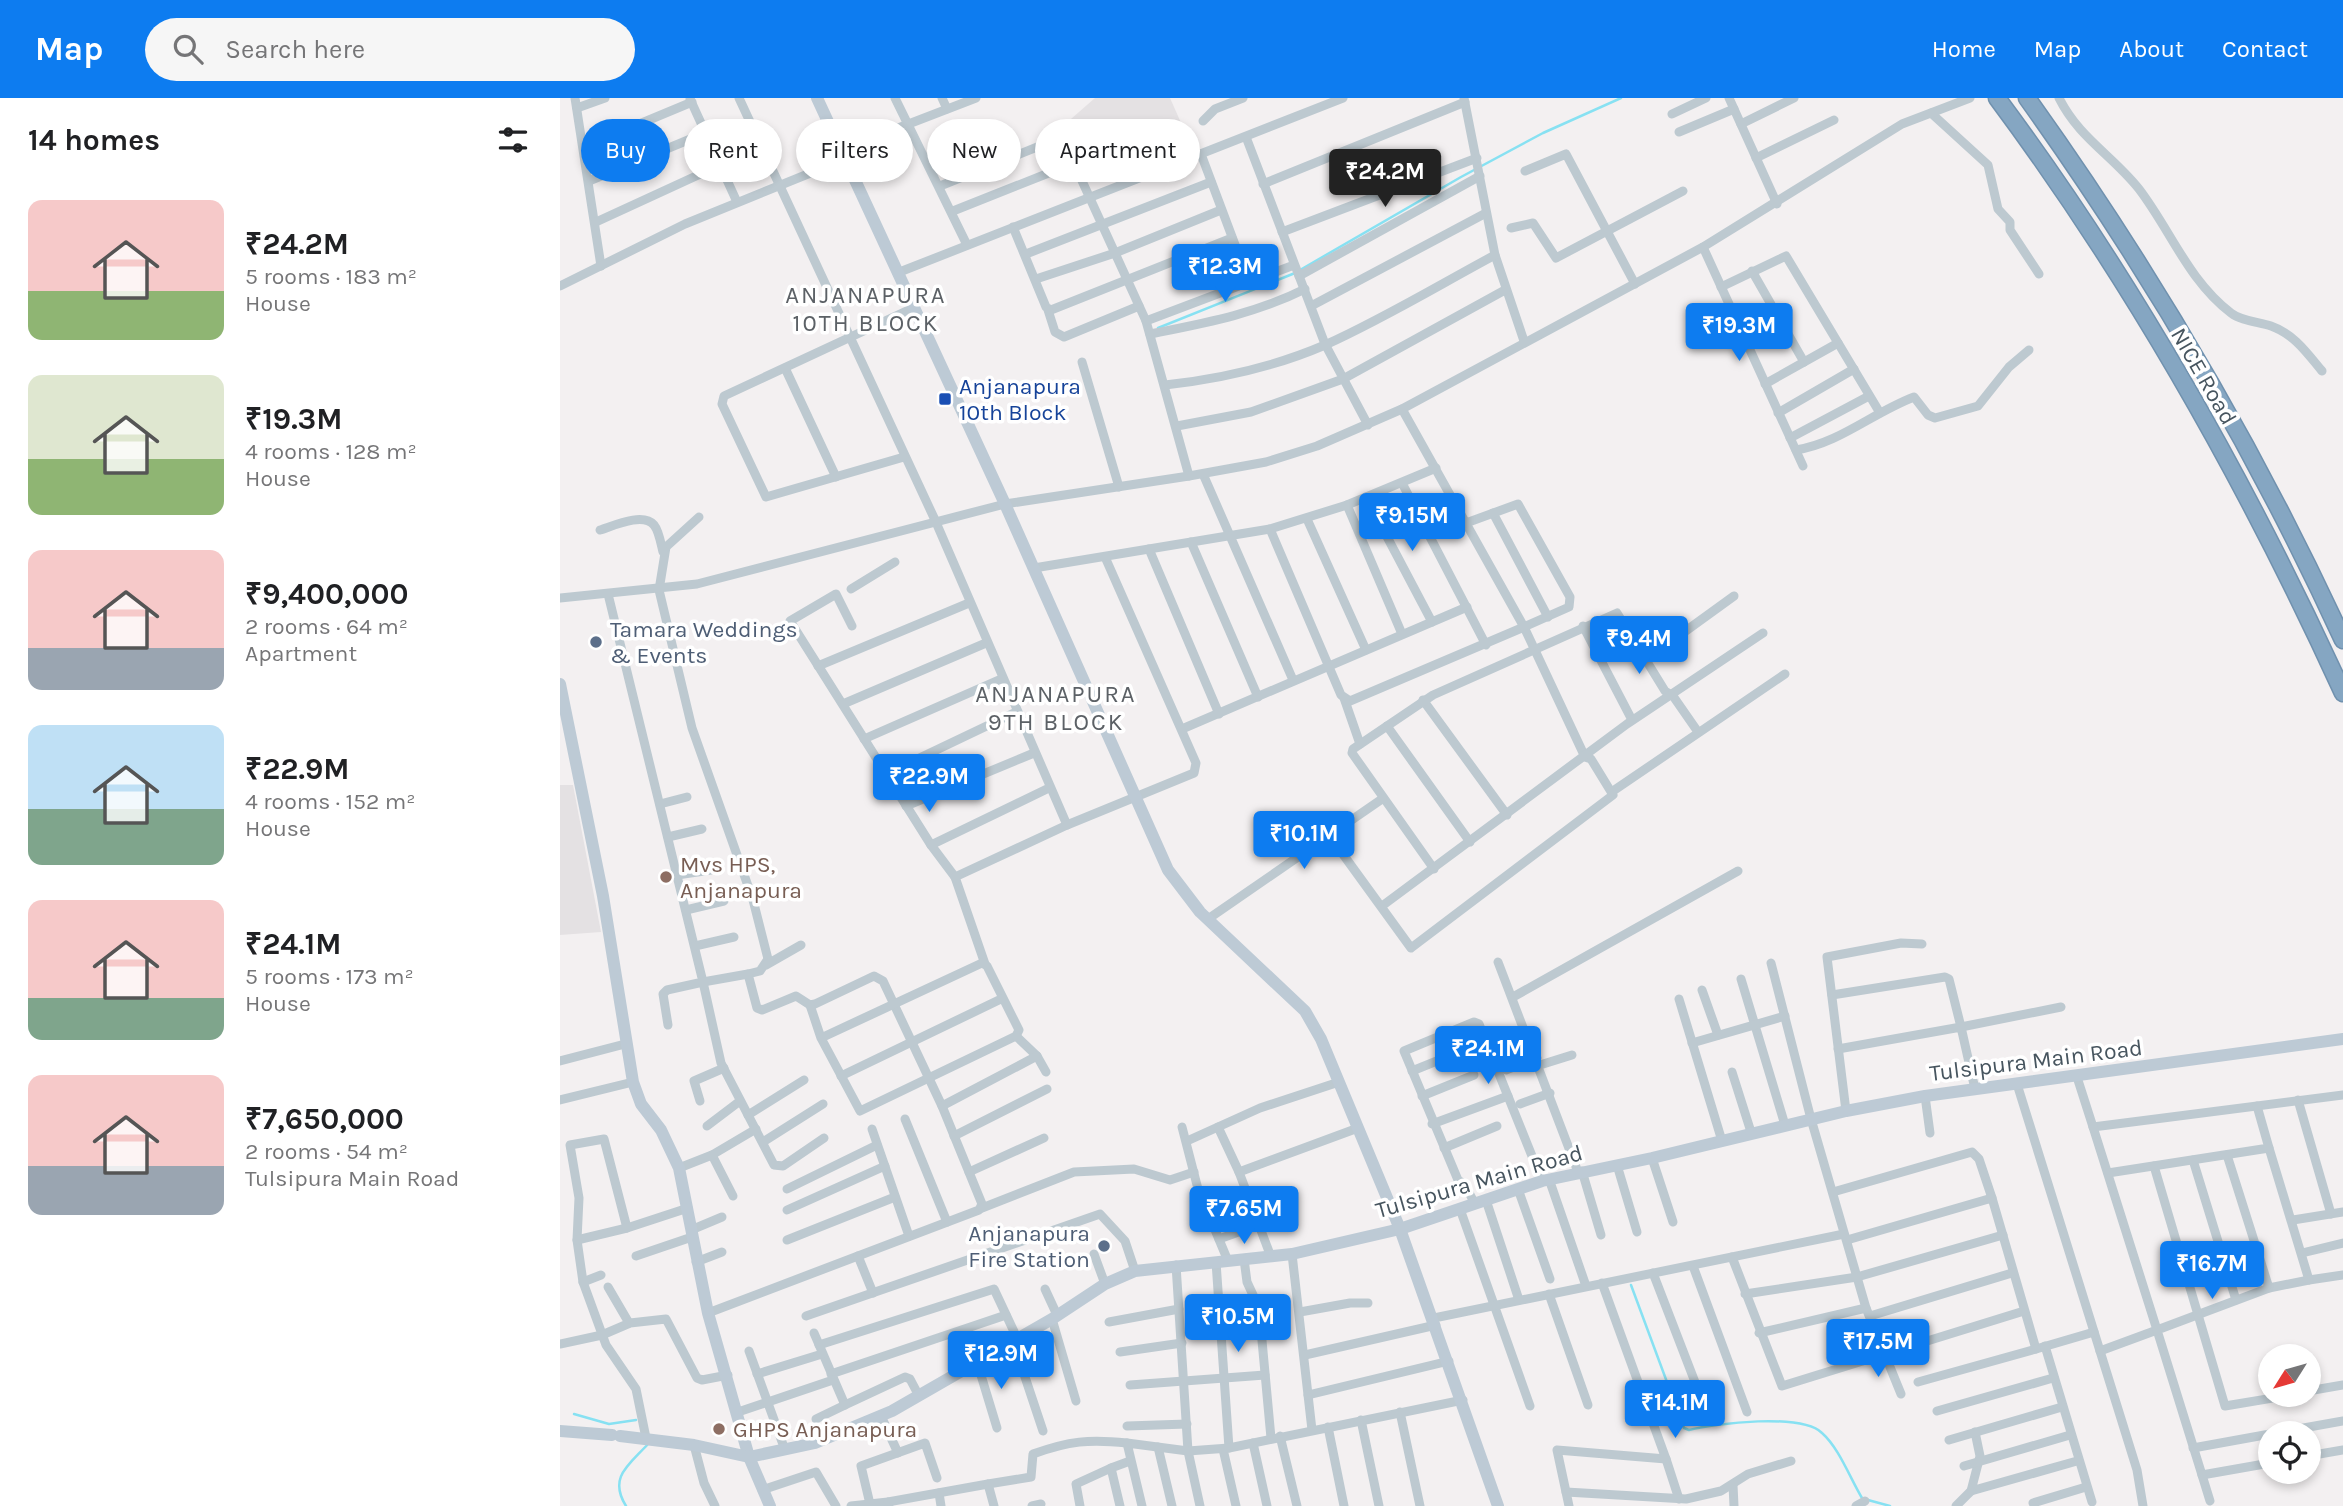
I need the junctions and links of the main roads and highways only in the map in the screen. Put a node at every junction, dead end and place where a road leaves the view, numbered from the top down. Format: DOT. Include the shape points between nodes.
graph roads {
  1 [pos="1997,98"];
  2 [pos="2027,98"];
  3 [pos="2343,640"];
  4 [pos="2343,693"];
  1 -- 4 [label="highway, NICE Road" via="2106,256 2209,428"];
  2 -- 3 [label="highway, NICE Road" via="2081,176 2212,390"];
}
